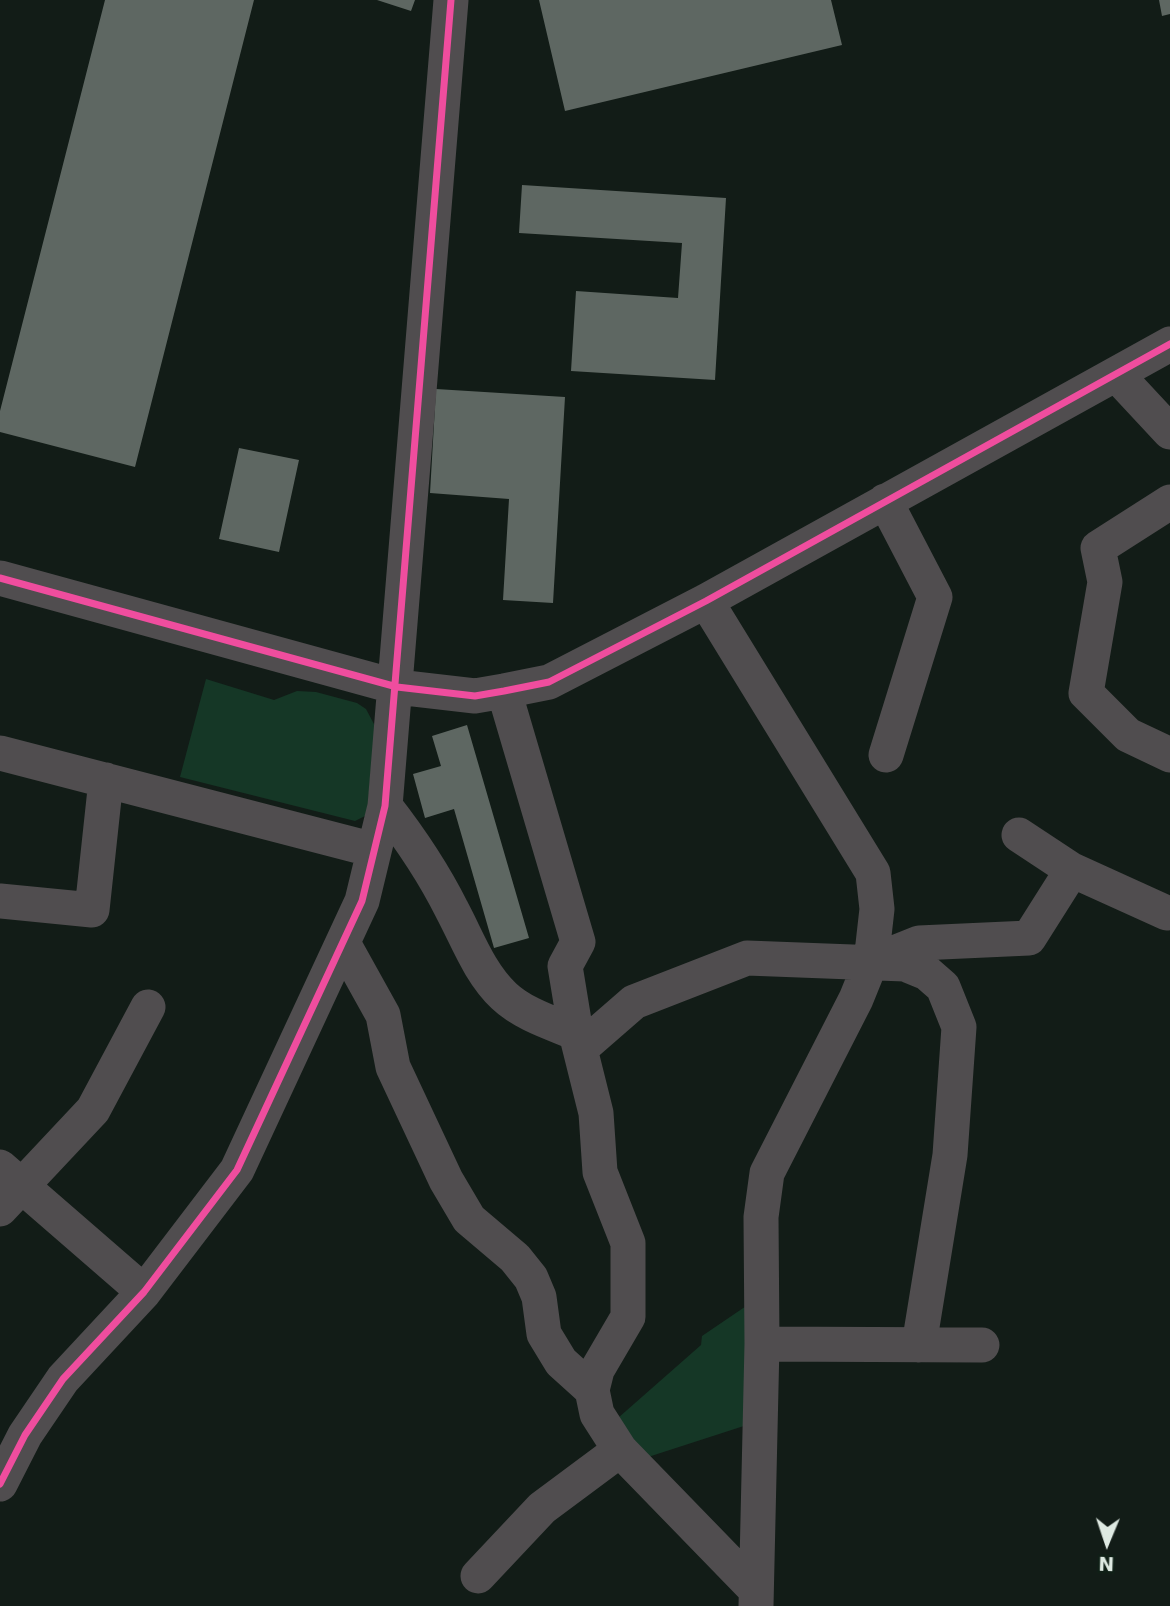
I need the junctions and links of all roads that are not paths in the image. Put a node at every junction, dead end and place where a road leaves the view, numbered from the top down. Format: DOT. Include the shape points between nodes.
graph roads {
  1 [pos="451,0"];
  2 [pos="1170,344"];
  3 [pos="1116,374"];
  4 [pos="1170,432"];
  5 [pos="885,501"];
  6 [pos="1170,502"];
  7 [pos="0,578"];
  8 [pos="706,601"];
  9 [pos="397,687"];
  10 [pos="504,691"];
  11 [pos="0,753"];
  12 [pos="886,755"];
  13 [pos="1170,755"];
  14 [pos="106,780"];
  15 [pos="385,806"];
  16 [pos="1019,835"];
  17 [pos="374,850"];
  18 [pos="1072,870"];
  19 [pos="0,901"];
  20 [pos="1167,914"];
  21 [pos="343,943"];
  22 [pos="871,962"];
  23 [pos="148,1007"];
  24 [pos="578,1041"];
  25 [pos="7,1187"];
  26 [pos="144,1292"];
  27 [pos="762,1344"];
  28 [pos="919,1345"];
  29 [pos="982,1345"];
  30 [pos="592,1390"];
  31 [pos="620,1450"];
  32 [pos="0,1484"];
  33 [pos="478,1576"];
  34 [pos="755,1597"];
  1 -- 9 [label="street"];
  2 -- 3 [label="street"];
  3 -- 4 [label="street"];
  3 -- 5 [label="street"];
  5 -- 8 [label="street"];
  5 -- 12 [label="street" via="935,597"];
  6 -- 13 [label="street" via="1098,548 1105,582 1086,693 1128,735"];
  7 -- 9 [label="street"];
  8 -- 10 [label="street" via="549,681"];
  8 -- 22 [label="street" via="873,873 877,909"];
  9 -- 10 [label="street" via="475,696"];
  9 -- 15 [label="street"];
  10 -- 24 [label="street" via="578,942 565,966"];
  11 -- 14 [label="street"];
  14 -- 17 [label="street"];
  14 -- 19 [label="street" via="92,911"];
  15 -- 17 [label="street"];
  15 -- 24 [label="street" via="451,907 482,971 506,998"];
  16 -- 18 [label="street"];
  17 -- 21 [label="street" via="362,901"];
  18 -- 20 [label="street"];
  18 -- 22 [label="street" via="1028,938 919,943"];
  21 -- 26 [label="street" via="237,1170"];
  21 -- 30 [label="street" via="383,1015 393,1067 446,1180 469,1219 531,1278 544,1334 561,1362"];
  22 -- 24 [label="street" via="747,958 634,1002"];
  22 -- 27 [label="street" via="767,1173 761,1217"];
  22 -- 28 [label="street" via="905,964 927,973 943,987 959,1027 950,1155"];
  23 -- 25 [label="street" via="93,1110"];
  24 -- 30 [label="street" via="596,1113 600,1172 628,1243 628,1317 597,1370"];
  25 -- 26 [label="street"];
  26 -- 32 [label="street" via="63,1379 25,1435"];
  27 -- 28 [label="street"];
  27 -- 34 [label="street"];
  28 -- 29 [label="street"];
  30 -- 31 [label="street" via="597,1414"];
  31 -- 33 [label="street" via="542,1508"];
  31 -- 34 [label="street"];
}
